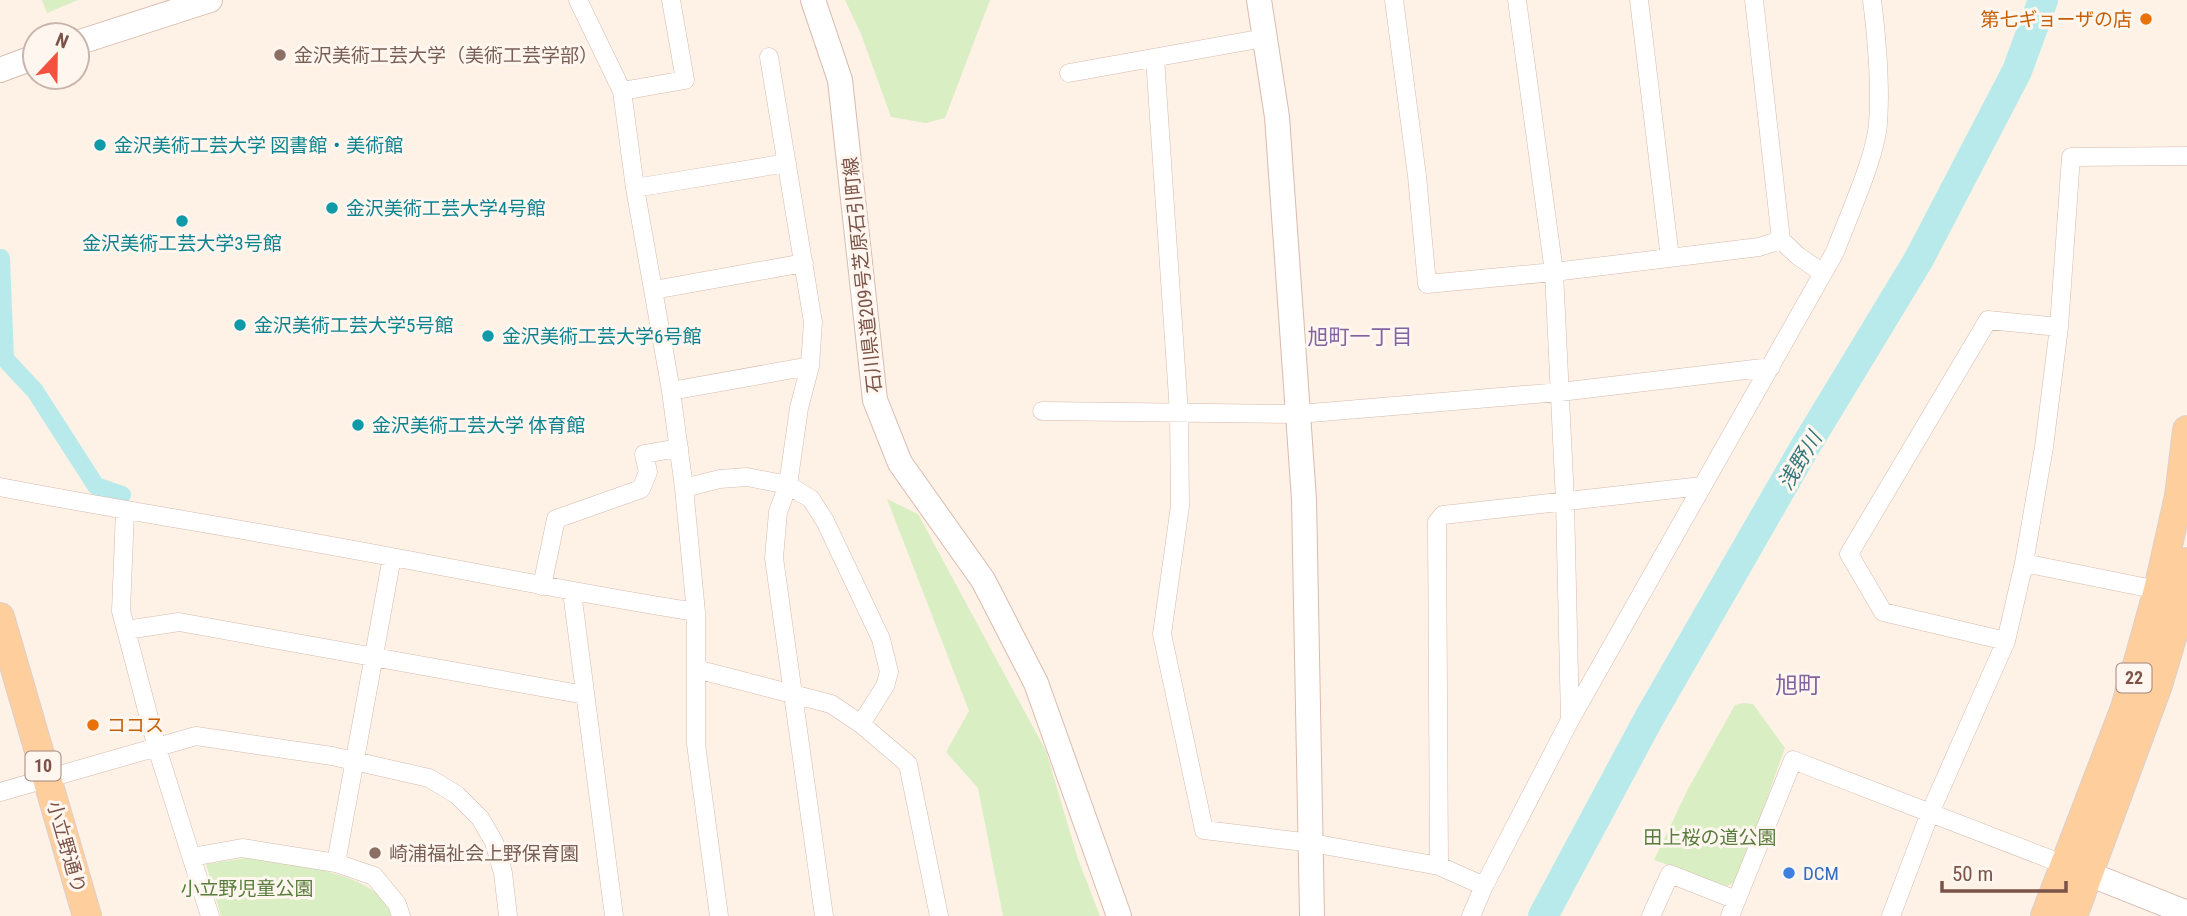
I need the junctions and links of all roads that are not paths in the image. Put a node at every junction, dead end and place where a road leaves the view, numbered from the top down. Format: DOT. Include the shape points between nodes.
graph roads {
  1 [pos="210,0"];
  2 [pos="578,0"];
  3 [pos="671,0"];
  4 [pos="813,0"];
  5 [pos="1259,0"];
  6 [pos="1395,0"];
  7 [pos="1517,0"];
  8 [pos="1639,0"];
  9 [pos="1754,0"];
  10 [pos="1872,0"];
  11 [pos="91,38"];
  12 [pos="1264,38"];
  13 [pos="769,57"];
  14 [pos="1155,58"];
  15 [pos="21,62"];
  16 [pos="0,70"];
  17 [pos="1069,73"];
  18 [pos="622,91"];
  19 [pos="2187,156"];
  20 [pos="787,163"];
  21 [pos="635,188"];
  22 [pos="1781,240"];
  23 [pos="1670,258"];
  24 [pos="804,263"];
  25 [pos="1554,272"];
  26 [pos="1823,273"];
  27 [pos="653,290"];
  28 [pos="2059,327"];
  29 [pos="810,366"];
  30 [pos="1772,367"];
  31 [pos="671,391"];
  32 [pos="1560,392"];
  33 [pos="1042,411"];
  34 [pos="1180,413"];
  35 [pos="1299,414"];
  36 [pos="2187,430"];
  37 [pos="680,448"];
  38 [pos="788,485"];
  39 [pos="1702,486"];
  40 [pos="0,487"];
  41 [pos="684,488"];
  42 [pos="1565,501"];
  43 [pos="125,511"];
  44 [pos="392,557"];
  45 [pos="2187,562"];
  46 [pos="2024,564"];
  47 [pos="542,586"];
  48 [pos="2158,590"];
  49 [pos="572,592"];
  50 [pos="696,612"];
  51 [pos="0,617"];
  52 [pos="2182,622"];
  53 [pos="126,630"];
  54 [pos="2006,641"];
  55 [pos="374,658"];
  56 [pos="696,670"];
  57 [pos="585,695"];
  58 [pos="794,696"];
  59 [pos="1570,720"];
  60 [pos="861,723"];
  61 [pos="157,748"];
  62 [pos="355,760"];
  63 [pos="47,778"];
  64 [pos="0,792"];
  65 [pos="1930,813"];
  66 [pos="1312,843"];
  67 [pos="192,857"];
  68 [pos="336,863"];
  69 [pos="1439,866"];
  70 [pos="2077,870"];
  71 [pos="1484,886"];
  72 [pos="1733,908"];
  73 [pos="2187,913"];
  74 [pos="87,916"];
  75 [pos="210,916"];
  76 [pos="401,916"];
  77 [pos="508,916"];
  78 [pos="614,916"];
  79 [pos="719,916"];
  80 [pos="824,916"];
  81 [pos="939,916"];
  82 [pos="1119,916"];
  83 [pos="1312,916"];
  84 [pos="1471,916"];
  85 [pos="1651,916"];
  86 [pos="1891,916"];
  87 [pos="2045,916"];
  88 [pos="2073,916"];
  1 -- 11 [label="main road"];
  2 -- 18 [label="street"];
  3 -- 18 [label="street" via="685,80"];
  4 -- 82 [label="main road, 石川県道209号芝原石引町線" via="840,80 875,400 900,463 983,580 1036,683"];
  5 -- 12 [label="main road"];
  6 -- 25 [label="street" via="1427,284"];
  7 -- 25 [label="street"];
  8 -- 23 [label="street"];
  9 -- 22 [label="street"];
  10 -- 26 [label="street" via="1878,126 1858,191"];
  12 -- 14 [label="street"];
  12 -- 35 [label="main road" via="1277,117"];
  13 -- 20 [label="street"];
  14 -- 17 [label="street"];
  14 -- 34 [label="street"];
  15 -- 16 [label="main road"];
  18 -- 21 [label="street"];
  19 -- 28 [label="street" via="2071,157"];
  20 -- 21 [label="street"];
  20 -- 24 [label="street"];
  21 -- 27 [label="street"];
  22 -- 23 [label="street"];
  22 -- 26 [label="street"];
  23 -- 25 [label="street"];
  24 -- 27 [label="street"];
  24 -- 29 [label="street" via="814,321"];
  25 -- 32 [label="street"];
  26 -- 30 [label="street"];
  27 -- 31 [label="street"];
  28 -- 46 [label="street"];
  28 -- 54 [label="street" via="1988,320 1849,554 1883,612"];
  29 -- 31 [label="street"];
  29 -- 38 [label="street"];
  30 -- 32 [label="street"];
  30 -- 39 [label="street"];
  31 -- 37 [label="street"];
  32 -- 35 [label="street"];
  32 -- 42 [label="street"];
  33 -- 34 [label="street"];
  34 -- 35 [label="street"];
  34 -- 66 [label="street" via="1181,506 1162,634 1204,830"];
  35 -- 66 [label="main road"];
  36 -- 48 [label="main road, 22" via="2179,496"];
  37 -- 41 [label="street"];
  37 -- 47 [label="street" via="644,454 648,472 640,489 556,519"];
  38 -- 41 [label="street" via="747,477"];
  38 -- 58 [label="street" via="778,512 775,558"];
  38 -- 60 [label="street" via="811,499 825,521 881,639 889,672"];
  39 -- 42 [label="street"];
  39 -- 59 [label="street"];
  40 -- 43 [label="street"];
  41 -- 50 [label="street"];
  42 -- 59 [label="street"];
  42 -- 69 [label="street" via="1443,515 1437,522"];
  43 -- 44 [label="street"];
  43 -- 53 [label="street" via="121,611"];
  44 -- 47 [label="street"];
  44 -- 55 [label="street"];
  45 -- 52 [label="main road, 22"];
  46 -- 48 [label="street"];
  46 -- 54 [label="street"];
  47 -- 49 [label="street"];
  48 -- 70 [label="main road, 22"];
  49 -- 50 [label="street"];
  49 -- 57 [label="street"];
  50 -- 56 [label="street"];
  51 -- 63 [label="main road, 小立野通り / 10"];
  52 -- 70 [label="main road, 22"];
  53 -- 55 [label="street" via="179,622"];
  53 -- 61 [label="street"];
  54 -- 65 [label="street"];
  55 -- 57 [label="street"];
  55 -- 62 [label="street"];
  56 -- 58 [label="street"];
  56 -- 79 [label="street" via="696,744"];
  57 -- 78 [label="street"];
  58 -- 60 [label="street" via="831,704"];
  58 -- 80 [label="street"];
  59 -- 71 [label="street"];
  60 -- 81 [label="street" via="908,764"];
  61 -- 62 [label="street" via="196,736"];
  61 -- 63 [label="street"];
  61 -- 67 [label="street"];
  62 -- 68 [label="street"];
  62 -- 77 [label="street" via="429,778 480,818 494,842 503,873"];
  63 -- 64 [label="street"];
  63 -- 74 [label="main road, 小立野通り / 10"];
  65 -- 70 [label="street"];
  65 -- 72 [label="street" via="1793,760"];
  65 -- 86 [label="street"];
  66 -- 69 [label="street"];
  66 -- 83 [label="main road"];
  67 -- 68 [label="street" via="242,848"];
  67 -- 75 [label="street"];
  68 -- 76 [label="street" via="374,876"];
  69 -- 71 [label="street"];
  70 -- 73 [label="main road"];
  70 -- 87 [label="main road, 22"];
  70 -- 88 [label="main road, 22"];
  71 -- 84 [label="street"];
  72 -- 85 [label="street" via="1670,874"];
}
